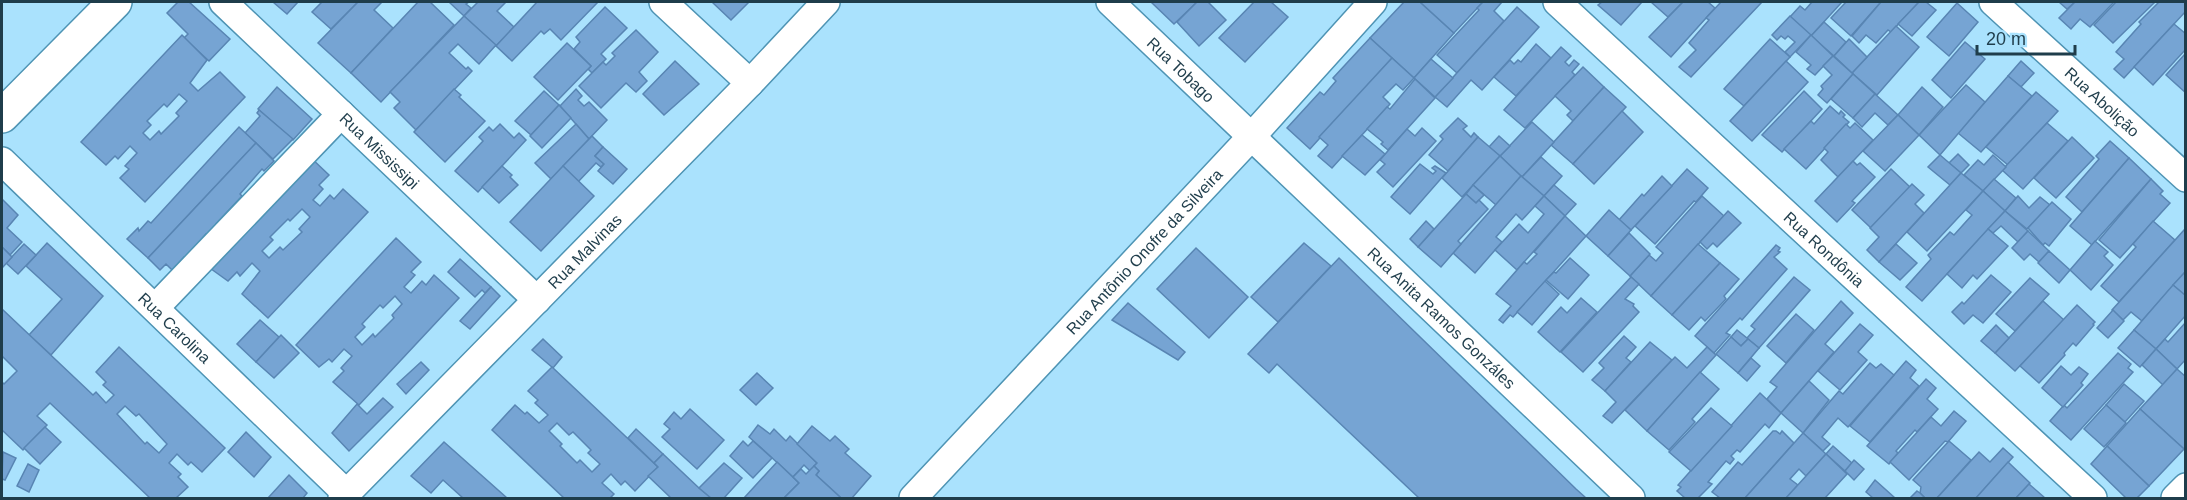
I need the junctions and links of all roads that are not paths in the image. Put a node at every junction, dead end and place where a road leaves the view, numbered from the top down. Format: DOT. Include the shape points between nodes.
graph roads {
  1 [pos="115,2"];
  2 [pos="223,2"];
  3 [pos="663,2"];
  4 [pos="826,2"];
  5 [pos="1110,2"];
  6 [pos="1372,2"];
  7 [pos="1557,2"];
  8 [pos="1993,2"];
  9 [pos="750,83"];
  10 [pos="341,114"];
  11 [pos="2,116"];
  12 [pos="1252,136"];
  13 [pos="2,161"];
  14 [pos="2186,178"];
  15 [pos="537,300"];
  16 [pos="155,308"];
  17 [pos="2186,487"];
  18 [pos="345,496"];
  19 [pos="913,498"];
  20 [pos="1631,498"];
  21 [pos="2093,498"];
  22 [pos="2175,498"];
  1 -- 11 [label="street"];
  2 -- 10 [label="street, Rua Mississipi"];
  3 -- 9 [label="street"];
  4 -- 9 [label="street, Rua Malvinas"];
  5 -- 12 [label="street, Rua Tobago"];
  6 -- 12 [label="street, Rua Antônio Onofre da Silveira"];
  7 -- 21 [label="street, Rua Rondônia"];
  8 -- 14 [label="street, Rua Abolição"];
  9 -- 15 [label="street, Rua Malvinas"];
  10 -- 15 [label="street, Rua Mississipi"];
  10 -- 16 [label="street"];
  12 -- 19 [label="street, Rua Antônio Onofre da Silveira"];
  12 -- 20 [label="street, Rua Anita Ramos Gonzáles"];
  13 -- 16 [label="street, Rua Carolina"];
  15 -- 18 [label="street, Rua Malvinas"];
  16 -- 18 [label="street, Rua Carolina"];
  17 -- 22 [label="street"];
}
